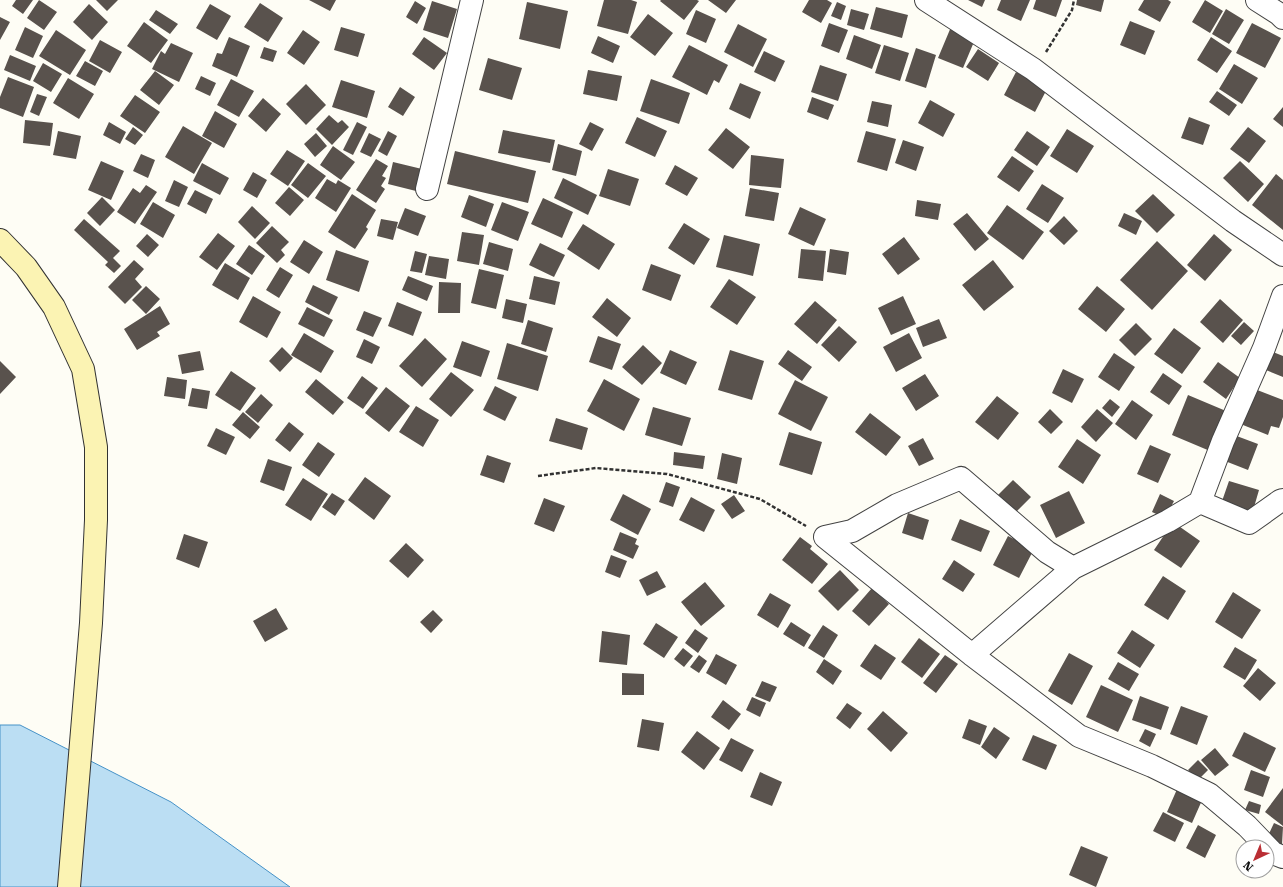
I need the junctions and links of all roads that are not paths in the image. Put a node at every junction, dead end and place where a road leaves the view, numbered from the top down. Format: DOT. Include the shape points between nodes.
graph roads {
  1 [pos="472,0"];
  2 [pos="926,0"];
  3 [pos="1257,0"];
  4 [pos="1283,18"];
  5 [pos="427,189"];
  6 [pos="0,240"];
  7 [pos="1283,256"];
  8 [pos="1283,296"];
  9 [pos="1283,500"];
  10 [pos="1200,502"];
  11 [pos="1073,568"];
  12 [pos="972,655"];
  13 [pos="1283,857"];
  14 [pos="69,887"];
  1 -- 5 [label="street"];
  2 -- 7 [label="street" via="1033,69"];
  3 -- 4 [label="street"];
  6 -- 14 [label="main road" via="26,267 54,307 83,369 96,447 96,520 91,622"];
  8 -- 10 [label="street"];
  9 -- 10 [label="street" via="1249,524"];
  10 -- 11 [label="street" via="1168,521"];
  11 -- 12 [label="street"];
  11 -- 12 [label="street" via="1047,552 961,478 897,505 852,531 825,537"];
  12 -- 13 [label="street" via="1079,736 1152,766 1209,794 1247,826 1273,853"];
}
